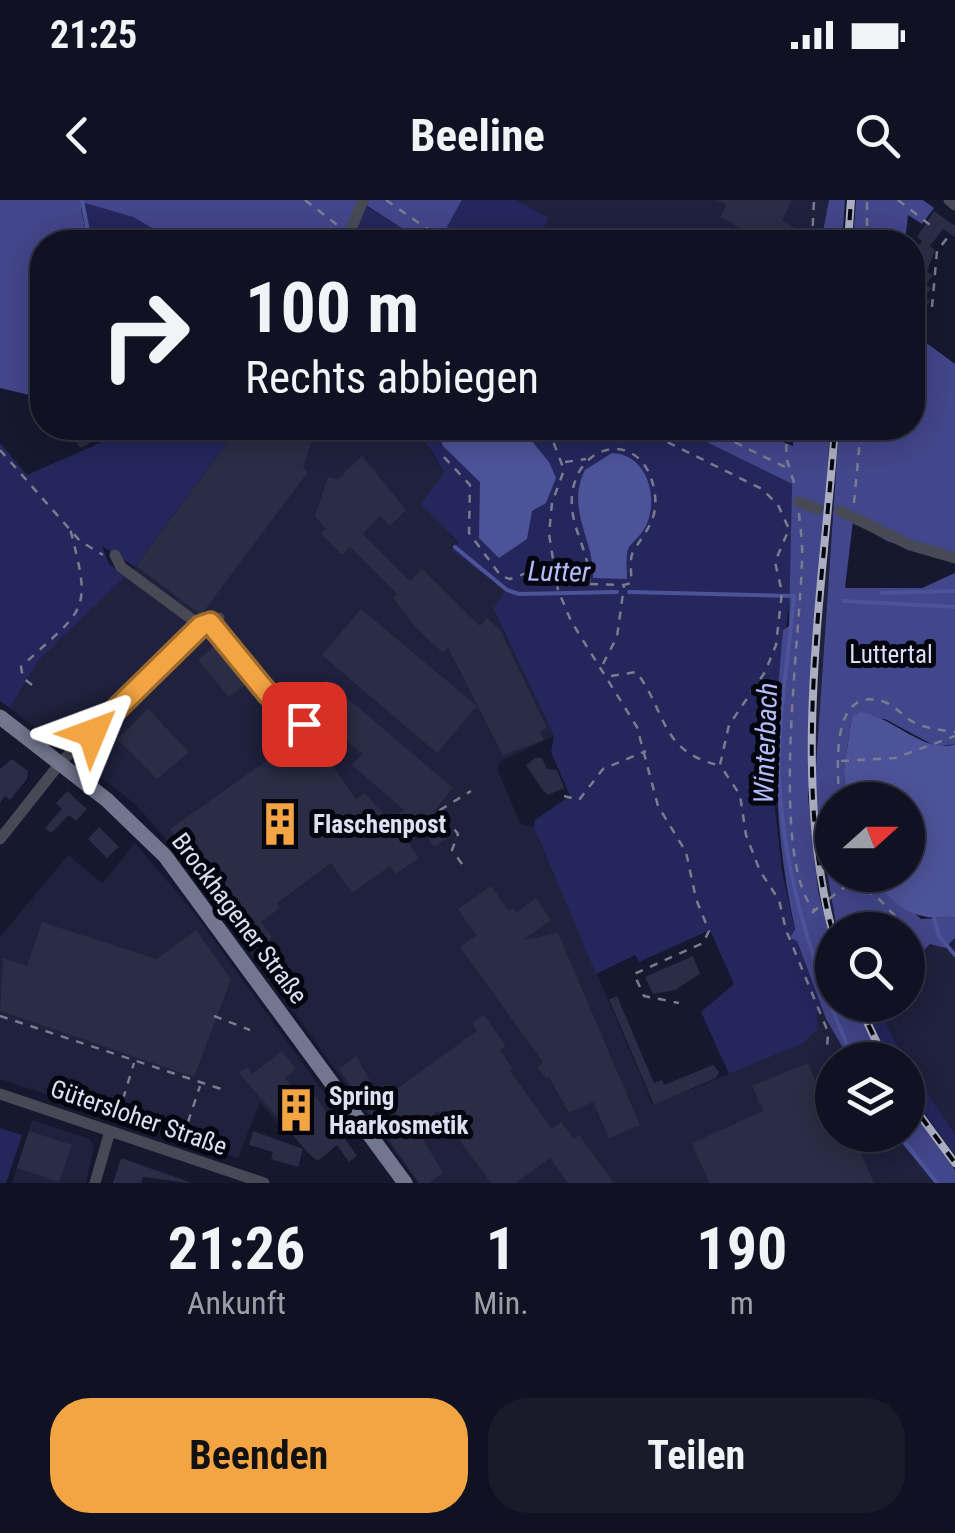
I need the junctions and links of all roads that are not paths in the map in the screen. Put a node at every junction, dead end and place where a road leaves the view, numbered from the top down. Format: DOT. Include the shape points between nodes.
graph roads {
  1 [pos="363,200"];
  2 [pos="949,200"];
  3 [pos="955,204"];
  4 [pos="351,230"];
  5 [pos="801,504"];
  6 [pos="818,509"];
  7 [pos="846,513"];
  8 [pos="115,555"];
  9 [pos="955,558"];
  10 [pos="210,623"];
  11 [pos="0,717"];
  12 [pos="323,737"];
  13 [pos="62,762"];
  14 [pos="0,839"];
  15 [pos="0,1094"];
  16 [pos="110,1131"];
  17 [pos="403,1181"];
  18 [pos="96,1183"];
  19 [pos="264,1183"];
  1 -- 4 [label="street"];
  2 -- 3 [label="street"];
  5 -- 6 [label="street"];
  7 -- 9 [label="street" via="910,545"];
  8 -- 10 [label="street" via="121,567"];
  10 -- 12 [label="street" via="268,694"];
  10 -- 13 [label="street"];
  11 -- 13 [label="main road, Brockhagener Straße"];
  13 -- 14 [label="street"];
  13 -- 17 [label="main road, Brockhagener Straße" via="164,856"];
  15 -- 16 [label="street, Gütersloher Straße"];
  16 -- 18 [label="street"];
  16 -- 19 [label="street, Gütersloher Straße"];
}
